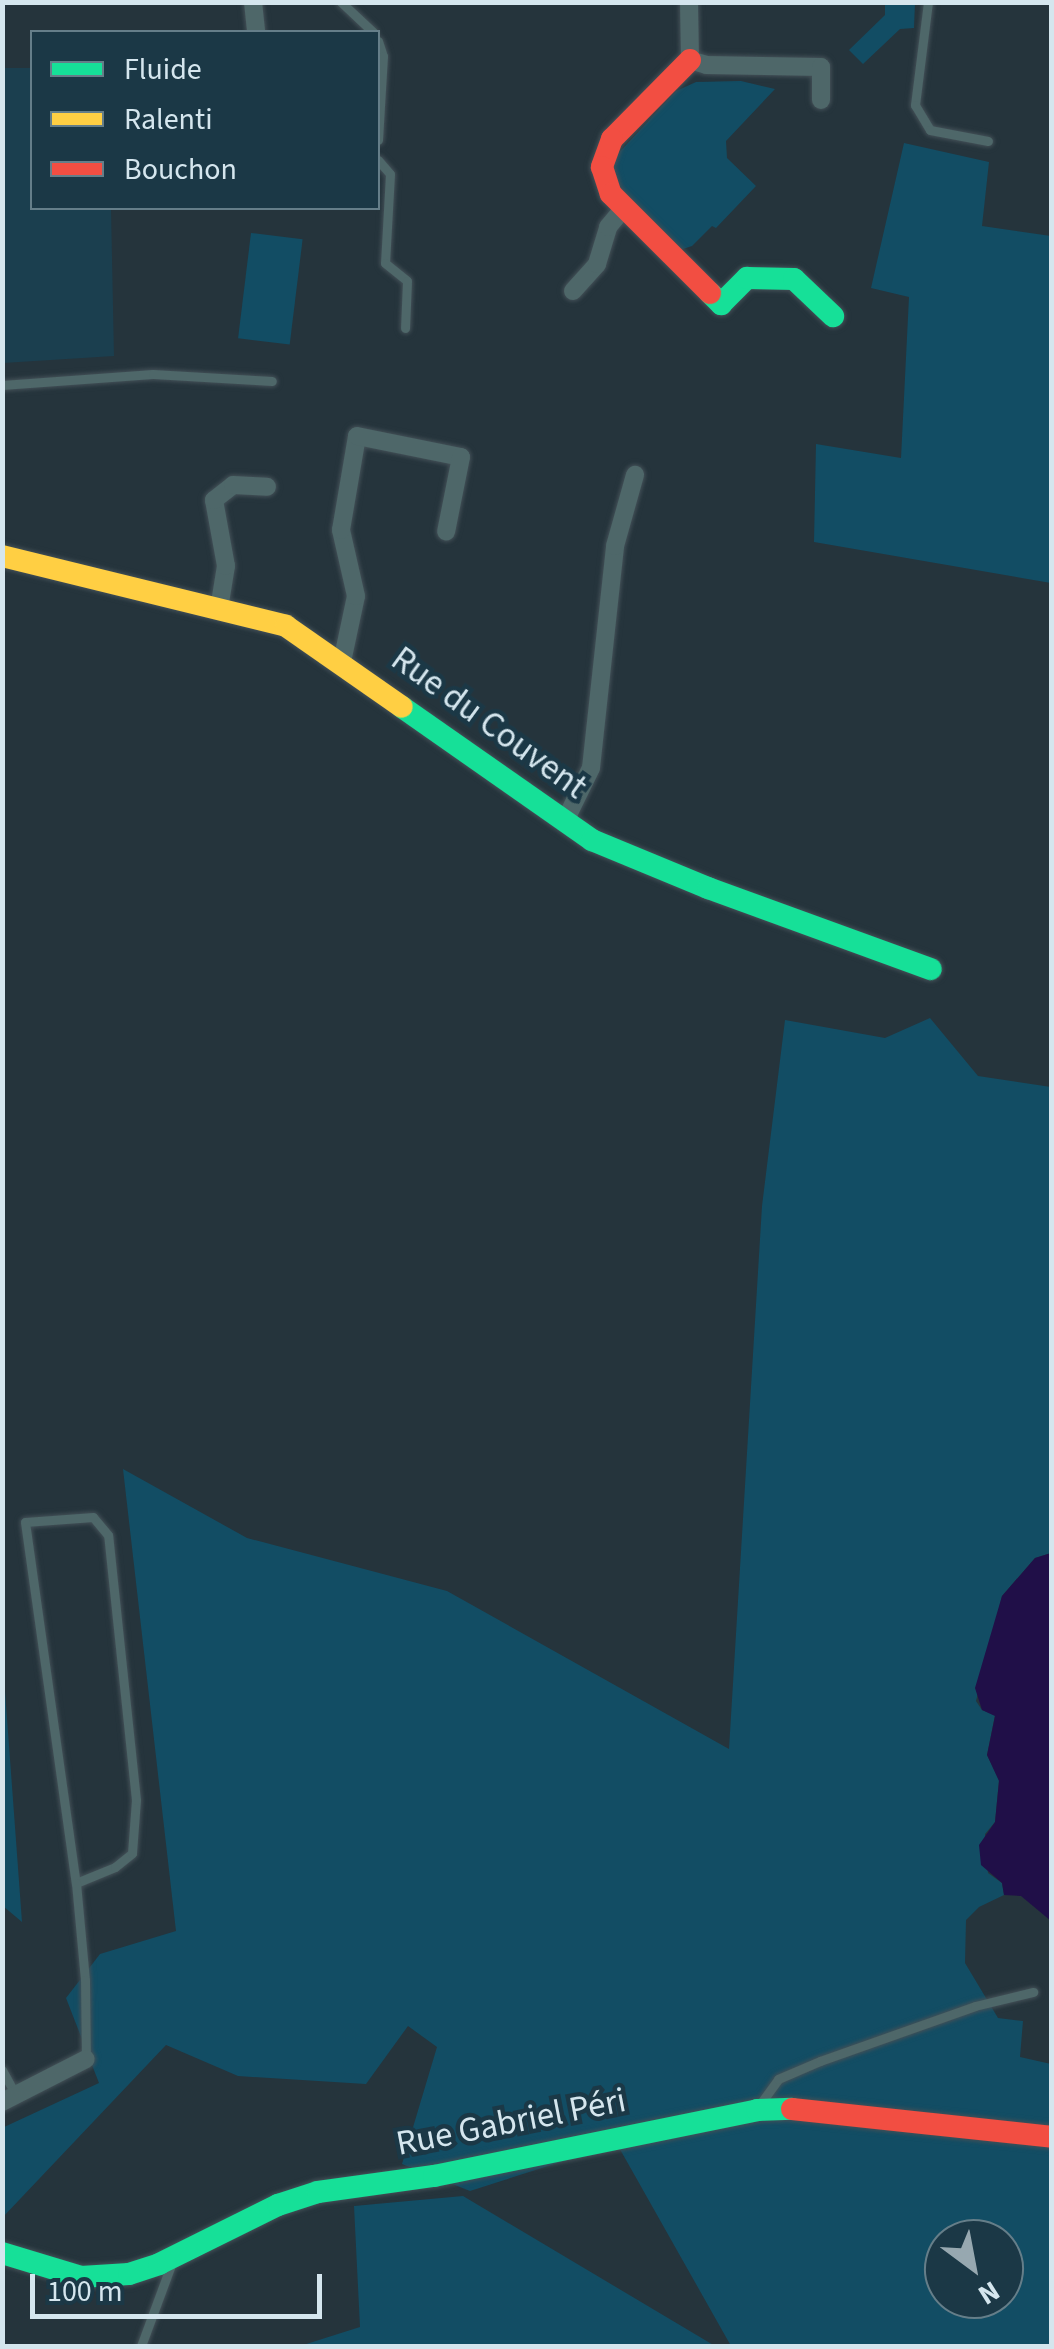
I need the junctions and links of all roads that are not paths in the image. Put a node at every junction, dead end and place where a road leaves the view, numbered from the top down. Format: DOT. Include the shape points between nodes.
graph roads {
  1 [pos="253,2"];
  2 [pos="341,2"];
  3 [pos="689,2"];
  4 [pos="928,2"];
  5 [pos="256,30"];
  6 [pos="370,30"];
  7 [pos="380,47"];
  8 [pos="690,60"];
  9 [pos="821,100"];
  10 [pos="380,106"];
  11 [pos="988,141"];
  12 [pos="380,162"];
  13 [pos="622,209"];
  14 [pos="573,291"];
  15 [pos="832,316"];
  16 [pos="406,328"];
  17 [pos="272,381"];
  18 [pos="2,384"];
  19 [pos="635,475"];
  20 [pos="267,487"];
  21 [pos="446,532"];
  22 [pos="2,556"];
  23 [pos="219,609"];
  24 [pos="342,662"];
  25 [pos="565,821"];
  26 [pos="931,969"];
  27 [pos="76,1883"];
  28 [pos="1033,1992"];
  29 [pos="86,2059"];
  30 [pos="2,2070"];
  31 [pos="9,2099"];
  32 [pos="757,2110"];
  33 [pos="1052,2137"];
  34 [pos="2,2253"];
  35 [pos="174,2258"];
  36 [pos="142,2346"];
  1 -- 5 [label="street"];
  2 -- 6 [label="lane"];
  3 -- 8 [label="street"];
  4 -- 11 [label="lane" via="915,105 930,130"];
  7 -- 10 [label="lane"];
  8 -- 9 [label="street" via="706,66 821,66"];
  8 -- 13 [label="street" via="607,148 604,176"];
  12 -- 16 [label="lane" via="390,174 385,263 407,280"];
  13 -- 14 [label="street" via="608,227 597,264"];
  13 -- 15 [label="street" via="721,304 747,278 794,280"];
  17 -- 18 [label="lane" via="154,374"];
  19 -- 25 [label="street" via="614,546 591,768"];
  20 -- 23 [label="street" via="233,485 214,500 226,566"];
  21 -- 24 [label="street" via="461,458 357,436 341,530 356,596"];
  22 -- 23 [label="street, Rue du Couvent"];
  23 -- 24 [label="street, Rue du Couvent" via="286,626"];
  24 -- 25 [label="street, Rue du Couvent"];
  25 -- 26 [label="street, Rue du Couvent" via="630,858"];
  27 -- 27 [label="lane" via="25,1522 94,1516 108,1535 136,1800 132,1853"];
  27 -- 29 [label="lane"];
  28 -- 32 [label="lane" via="975,2006 796,2071 778,2079"];
  29 -- 31 [label="street"];
  30 -- 31 [label="lane"];
  32 -- 33 [label="street, Rue Gabriel Péri" via="804,2109"];
  32 -- 35 [label="street, Rue Gabriel Péri" via="434,2176 318,2192"];
  34 -- 35 [label="street, Rue Gabriel Péri" via="96,2278"];
  35 -- 36 [label="lane"];
}
